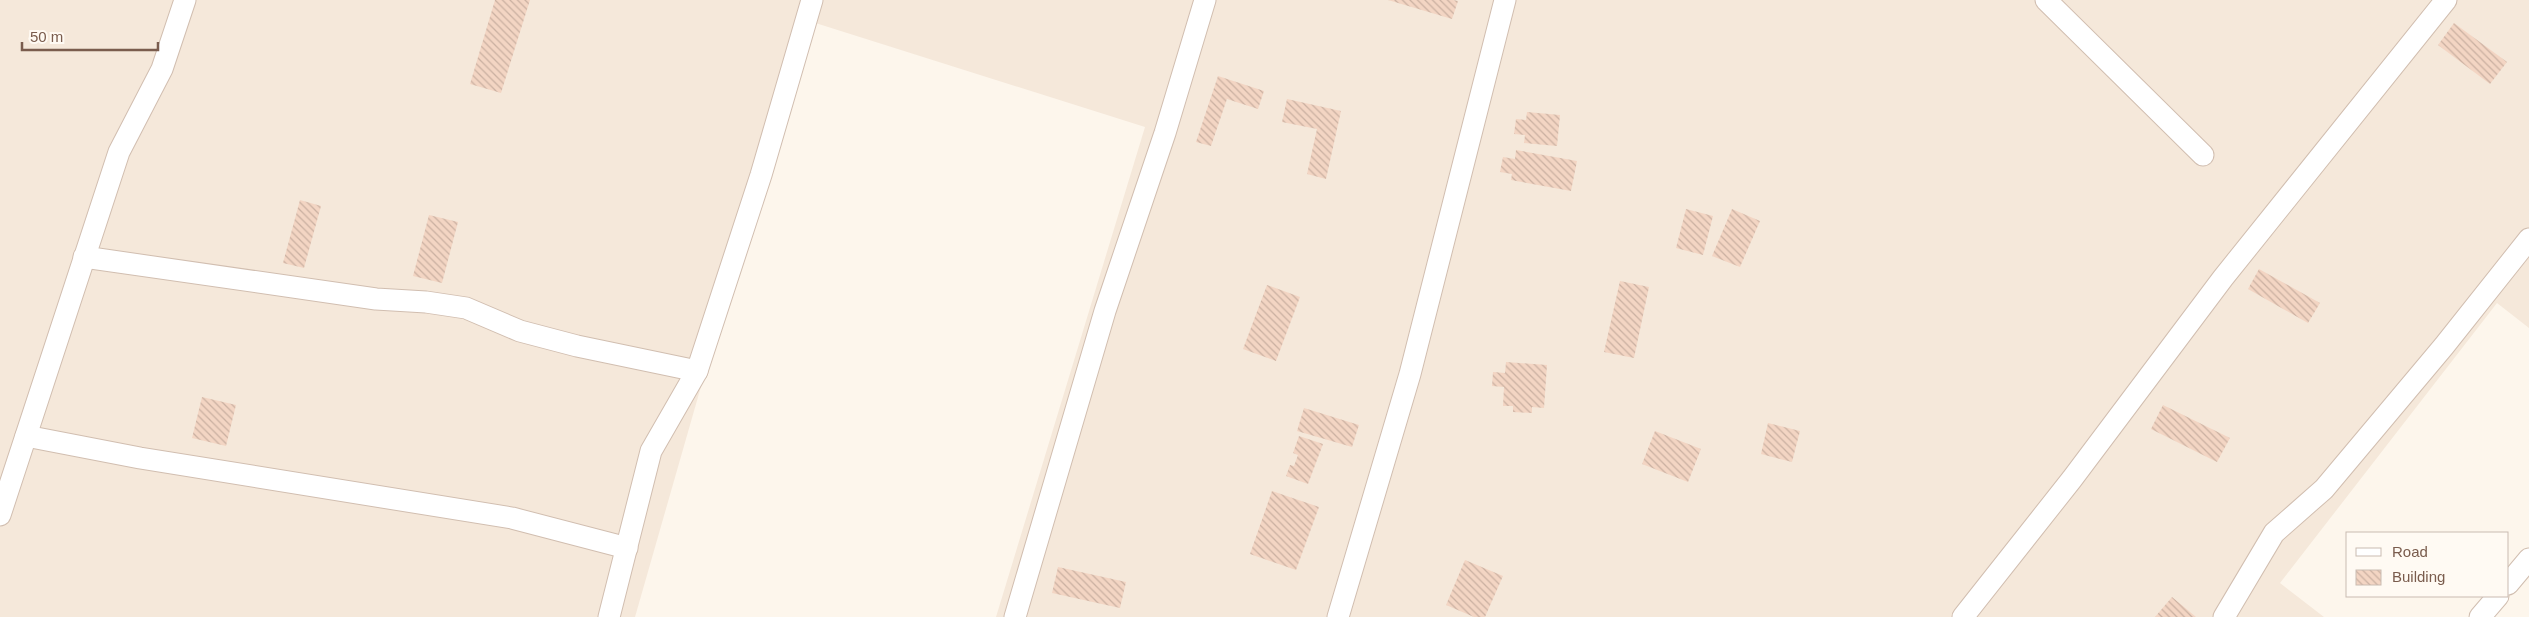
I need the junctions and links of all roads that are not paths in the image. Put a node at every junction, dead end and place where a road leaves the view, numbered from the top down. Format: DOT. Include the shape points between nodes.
graph roads {
  1 [pos="185,0"];
  2 [pos="812,0"];
  3 [pos="1205,0"];
  4 [pos="1505,0"];
  5 [pos="2046,0"];
  6 [pos="2446,0"];
  7 [pos="2203,154"];
  8 [pos="2529,239"];
  9 [pos="84,257"];
  10 [pos="697,371"];
  11 [pos="26,436"];
  12 [pos="4,489"];
  13 [pos="0,515"];
  14 [pos="627,548"];
  15 [pos="2529,559"];
  16 [pos="2509,583"];
  17 [pos="2497,597"];
  18 [pos="609,617"];
  19 [pos="1016,617"];
  20 [pos="1338,617"];
  21 [pos="1963,617"];
  22 [pos="2224,617"];
  23 [pos="2480,617"];
  1 -- 9 [label="street" via="162,69 119,152"];
  2 -- 10 [label="street" via="761,175"];
  3 -- 19 [label="street" via="1166,133 1105,311"];
  4 -- 20 [label="street" via="1410,374"];
  5 -- 7 [label="street"];
  6 -- 21 [label="street" via="2223,278 2072,479"];
  8 -- 22 [label="street" via="2324,489 2274,533"];
  9 -- 10 [label="street" via="357,297 466,308 520,331"];
  9 -- 11 [label="street"];
  10 -- 14 [label="street" via="651,451"];
  11 -- 12 [label="street"];
  11 -- 14 [label="street" via="140,458 512,518"];
  12 -- 13 [label="street"];
  14 -- 18 [label="street"];
  15 -- 16 [label="street"];
  17 -- 23 [label="street"];
}
